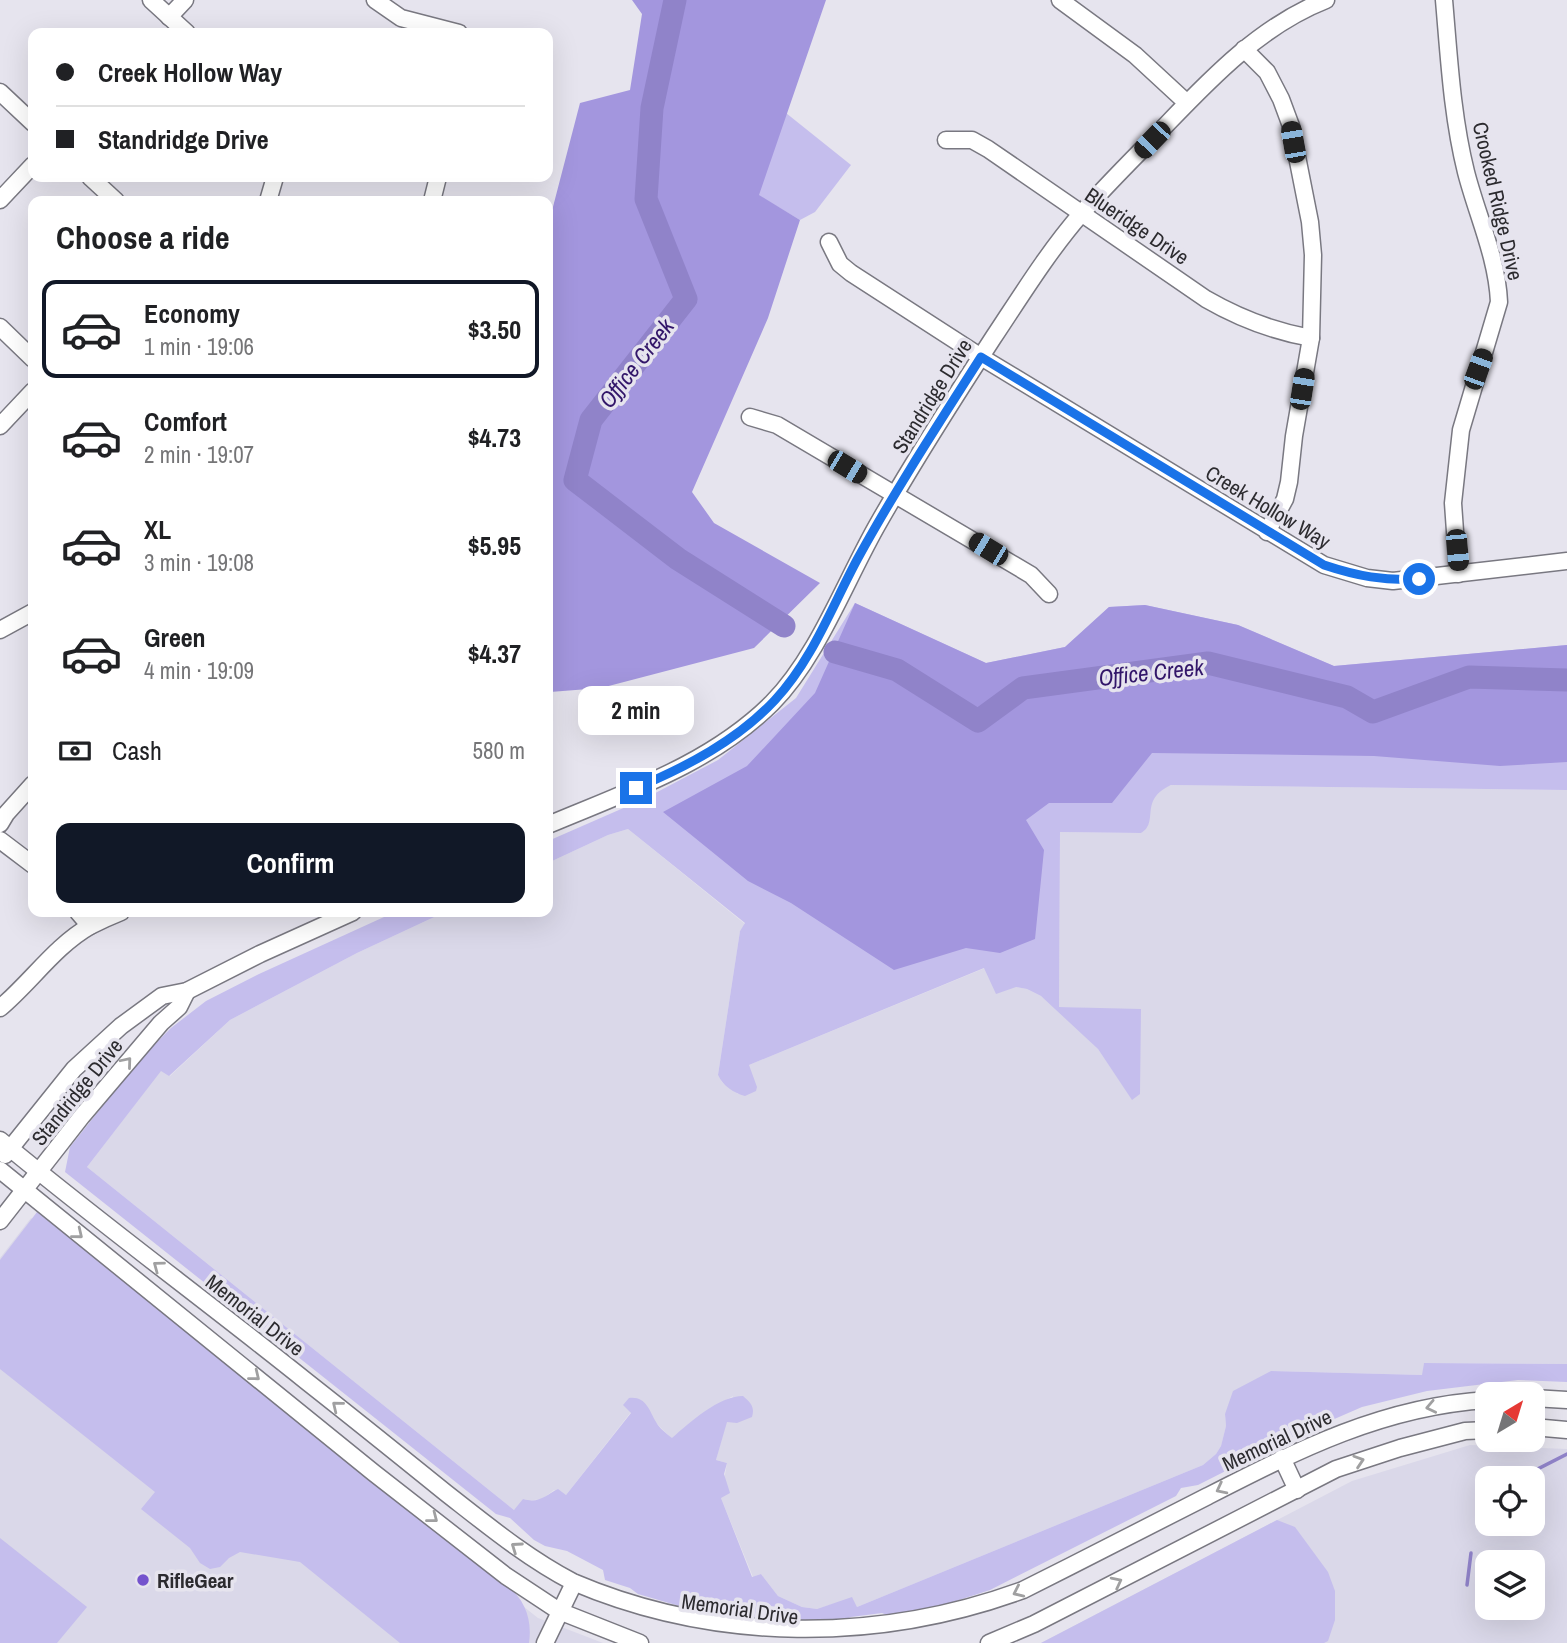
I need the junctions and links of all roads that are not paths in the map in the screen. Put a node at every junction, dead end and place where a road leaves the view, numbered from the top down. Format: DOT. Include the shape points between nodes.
graph roads {
  1 [pos="151,0"];
  2 [pos="185,0"];
  3 [pos="375,0"];
  4 [pos="1060,0"];
  5 [pos="1444,0"];
  6 [pos="1315,2"];
  7 [pos="169,17"];
  8 [pos="181,28"];
  9 [pos="440,28"];
  10 [pos="1244,49"];
  11 [pos="0,92"];
  12 [pos="1187,103"];
  13 [pos="28,118"];
  14 [pos="946,140"];
  15 [pos="28,170"];
  16 [pos="95,182"];
  17 [pos="111,196"];
  18 [pos="0,200"];
  19 [pos="1082,213"];
  20 [pos="830,242"];
  21 [pos="0,327"];
  22 [pos="1311,338"];
  23 [pos="28,354"];
  24 [pos="981,357"];
  25 [pos="28,396"];
  26 [pos="750,417"];
  27 [pos="0,426"];
  28 [pos="894,495"];
  29 [pos="1267,532"];
  30 [pos="1567,561"];
  31 [pos="1458,574"];
  32 [pos="1049,594"];
  33 [pos="28,615"];
  34 [pos="0,629"];
  35 [pos="28,790"];
  36 [pos="553,823"];
  37 [pos="0,824"];
  38 [pos="0,840"];
  39 [pos="28,861"];
  40 [pos="82,917"];
  41 [pos="110,917"];
  42 [pos="342,917"];
  43 [pos="90,926"];
  44 [pos="187,991"];
  45 [pos="0,1008"];
  46 [pos="3,1150"];
  47 [pos="0,1170"];
  48 [pos="38,1173"];
  49 [pos="25,1191"];
  50 [pos="0,1221"];
  51 [pos="1545,1399"];
  52 [pos="1567,1400"];
  53 [pos="1475,1401"];
  54 [pos="1545,1428"];
  55 [pos="1567,1430"];
  56 [pos="1475,1431"];
  57 [pos="1282,1458"];
  58 [pos="1297,1490"];
  59 [pos="574,1583"];
  60 [pos="559,1611"];
  61 [pos="545,1643"];
  62 [pos="640,1643"];
  63 [pos="989,1643"];
  1 -- 7 [label="street"];
  2 -- 7 [label="street"];
  3 -- 9 [label="street" via="401,18"];
  4 -- 12 [label="street" via="1135,55"];
  5 -- 31 [label="street, Crooked Ridge Drive" via="1465,168 1498,280 1499,302 1461,430 1453,503"];
  6 -- 10 [label="street, Standridge Drive"];
  7 -- 8 [label="street"];
  10 -- 12 [label="street, Standridge Drive"];
  10 -- 22 [label="street" via="1267,72 1291,126 1312,239"];
  11 -- 13 [label="street"];
  12 -- 19 [label="street, Standridge Drive"];
  14 -- 19 [label="street, Blueridge Drive" via="972,140"];
  15 -- 18 [label="street"];
  16 -- 17 [label="street"];
  19 -- 22 [label="street, Blueridge Drive" via="1231,313 1285,334"];
  19 -- 24 [label="street, Standridge Drive"];
  20 -- 24 [label="street, Creek Hollow Way" via="840,264 851,273"];
  21 -- 23 [label="street"];
  22 -- 29 [label="street" via="1289,482"];
  24 -- 28 [label="street, Standridge Drive"];
  24 -- 29 [label="street, Creek Hollow Way"];
  25 -- 27 [label="street"];
  26 -- 28 [label="street" via="777,425"];
  28 -- 32 [label="street" via="1031,575"];
  28 -- 36 [label="street, Standridge Drive" via="815,645 760,715 723,743 658,779"];
  29 -- 31 [label="street, Creek Hollow Way" via="1324,565 1367,578 1393,581"];
  30 -- 31 [label="street, Creek Hollow Way"];
  33 -- 34 [label="street"];
  35 -- 37 [label="street"];
  38 -- 39 [label="street"];
  40 -- 43 [label="street"];
  41 -- 43 [label="street"];
  42 -- 44 [label="street, Standridge Drive"];
  43 -- 45 [label="street"];
  44 -- 46 [label="street, Standridge Drive" via="162,996 121,1026 74,1069"];
  48 -- 44 [label="street, Standridge Drive, one-way"];
  46 -- 48 [label="street, Memorial Drive"];
  47 -- 49 [label="street"];
  48 -- 49 [label="street, Standridge Drive"];
  59 -- 48 [label="street, Memorial Drive, one-way" via="515,1547"];
  49 -- 50 [label="street, Standridge Drive"];
  49 -- 60 [label="street, one-way" via="374,1473 506,1576"];
  51 -- 52 [label="street"];
  53 -- 57 [label="street, Memorial Drive, one-way" via="1385,1417"];
  54 -- 55 [label="street"];
  58 -- 56 [label="street, one-way" via="1336,1469 1401,1447"];
  57 -- 58 [label="street"];
  57 -- 59 [label="street, Memorial Drive, one-way" via="990,1605 891,1632 806,1639 719,1632 674,1623"];
  63 -- 58 [label="street, one-way"];
  59 -- 60 [label="street"];
  60 -- 61 [label="street"];
  60 -- 62 [label="street"];
}
